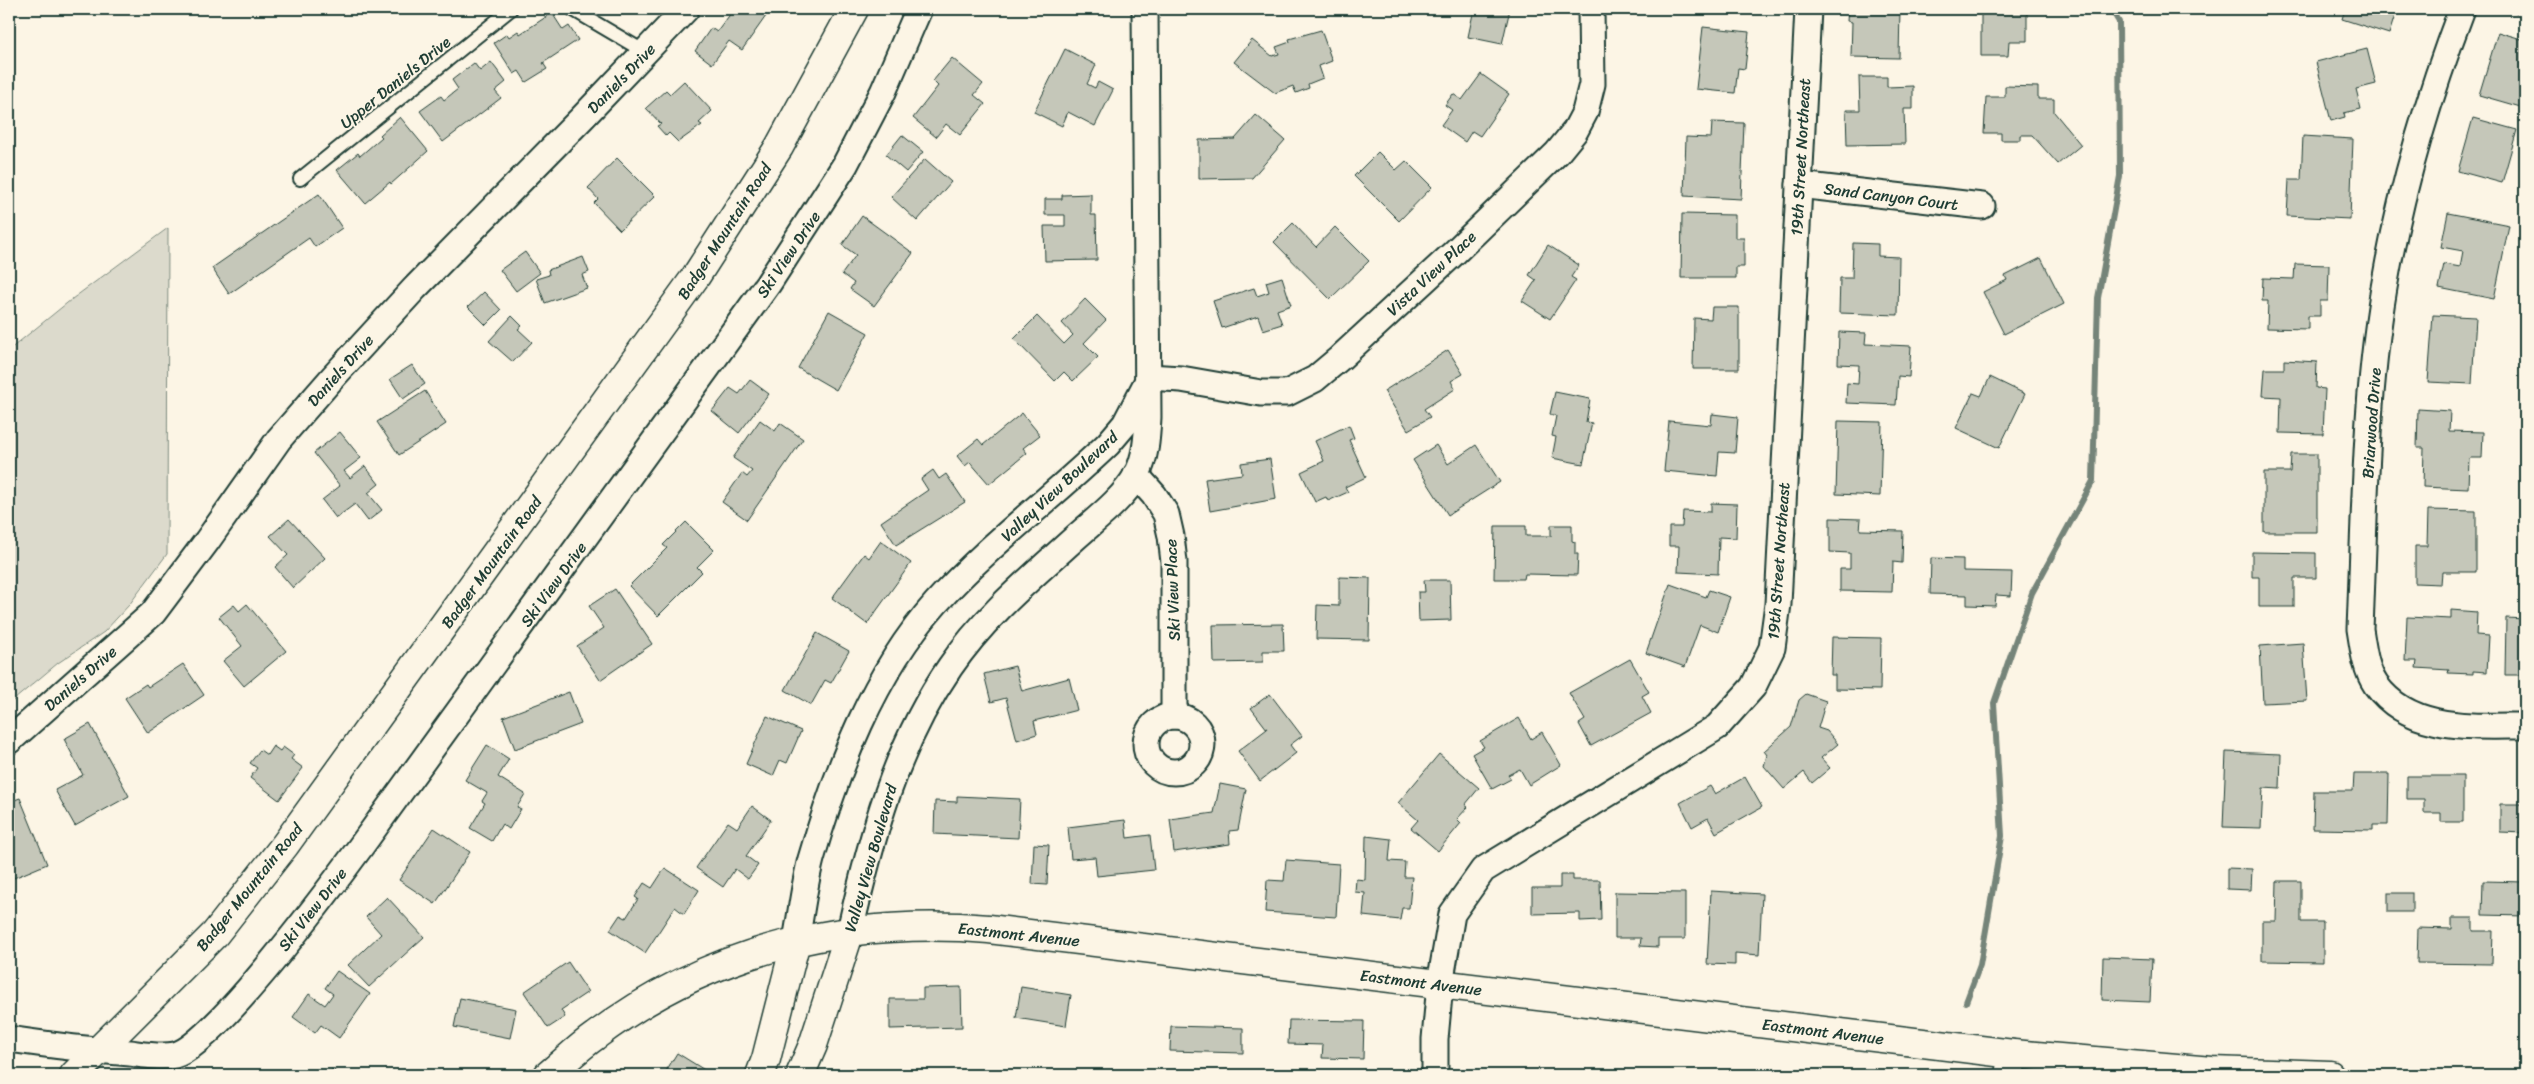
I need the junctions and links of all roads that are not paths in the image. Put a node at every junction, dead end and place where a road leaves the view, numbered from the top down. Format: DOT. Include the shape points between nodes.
graph roads {
  1 [pos="511,9"];
  2 [pos="572,9"];
  3 [pos="686,9"];
  4 [pos="854,9"];
  5 [pos="919,9"];
  6 [pos="1145,9"];
  7 [pos="1591,9"];
  8 [pos="1808,9"];
  9 [pos="2462,9"];
  10 [pos="646,52"];
  11 [pos="300,180"];
  12 [pos="1799,185"];
  13 [pos="1982,206"];
  14 [pos="1148,377"];
  15 [pos="1136,475"];
  16 [pos="1174,716"];
  17 [pos="2525,726"];
  18 [pos="9,741"];
  19 [pos="850,930"];
  20 [pos="796,941"];
  21 [pos="1440,984"];
  22 [pos="9,1039"];
  23 [pos="98,1051"];
  24 [pos="2011,1065"];
  25 [pos="74,1075"];
  26 [pos="548,1075"];
  27 [pos="760,1075"];
  28 [pos="800,1075"];
  29 [pos="1435,1075"];
  30 [pos="2330,1075"];
  1 -- 11 [label="lane, Upper Daniels Drive"];
  2 -- 10 [label="lane"];
  3 -- 10 [label="street, Daniels Drive"];
  4 -- 23 [label="main road, Badger Mountain Road" via="779,147 734,219 650,342 460,605 244,898 195,954"];
  5 -- 23 [label="street, Ski View Drive" via="884,92 845,165 768,284 476,691 310,913 244,992 187,1050 166,1056"];
  6 -- 14 [label="street"];
  7 -- 14 [label="street, Vista View Place" via="1592,84 1575,131 1557,153 1462,245 1315,379 1287,393 1261,393 1181,379"];
  8 -- 12 [label="street, 19th Street Northeast"];
  9 -- 17 [label="street, Briarwood Drive" via="2444,55 2408,178 2387,270 2370,411 2360,630 2365,660 2375,684 2395,703 2415,715 2468,726"];
  10 -- 18 [label="street, Daniels Drive" via="415,288 310,404 262,462 153,613"];
  12 -- 13 [label="street, Sand Canyon Court"];
  12 -- 21 [label="street, 19th Street Northeast" via="1778,604 1772,648 1753,686 1717,727 1482,870 1452,914"];
  14 -- 15 [label="street, Valley View Boulevard" via="1147,439"];
  14 -- 20 [label="street, Valley View Boulevard" via="1135,408 1108,444 977,562 936,604 900,652 871,701 830,800 810,861"];
  15 -- 16 [label="street, Ski View Place" via="1166,514 1171,536 1174,562"];
  15 -- 19 [label="street, Valley View Boulevard" via="1117,499 991,614 950,668 903,753 881,807"];
  19 -- 20 [label="main road, Eastmont Avenue"];
  19 -- 21 [label="main road, Eastmont Avenue" via="923,925 989,929"];
  19 -- 28 [label="main road, Valley View Boulevard" via="813,1045"];
  20 -- 26 [label="main road, Eastmont Avenue" via="720,965 655,997 594,1036"];
  20 -- 27 [label="main road, Valley View Boulevard"];
  21 -- 24 [label="main road, Eastmont Avenue"];
  21 -- 29 [label="street, 19th Street Northeast"];
  22 -- 23 [label="street"];
  23 -- 25 [label="main road, Badger Mountain Road"];
  24 -- 30 [label="main road, Eastmont Avenue"];
}
